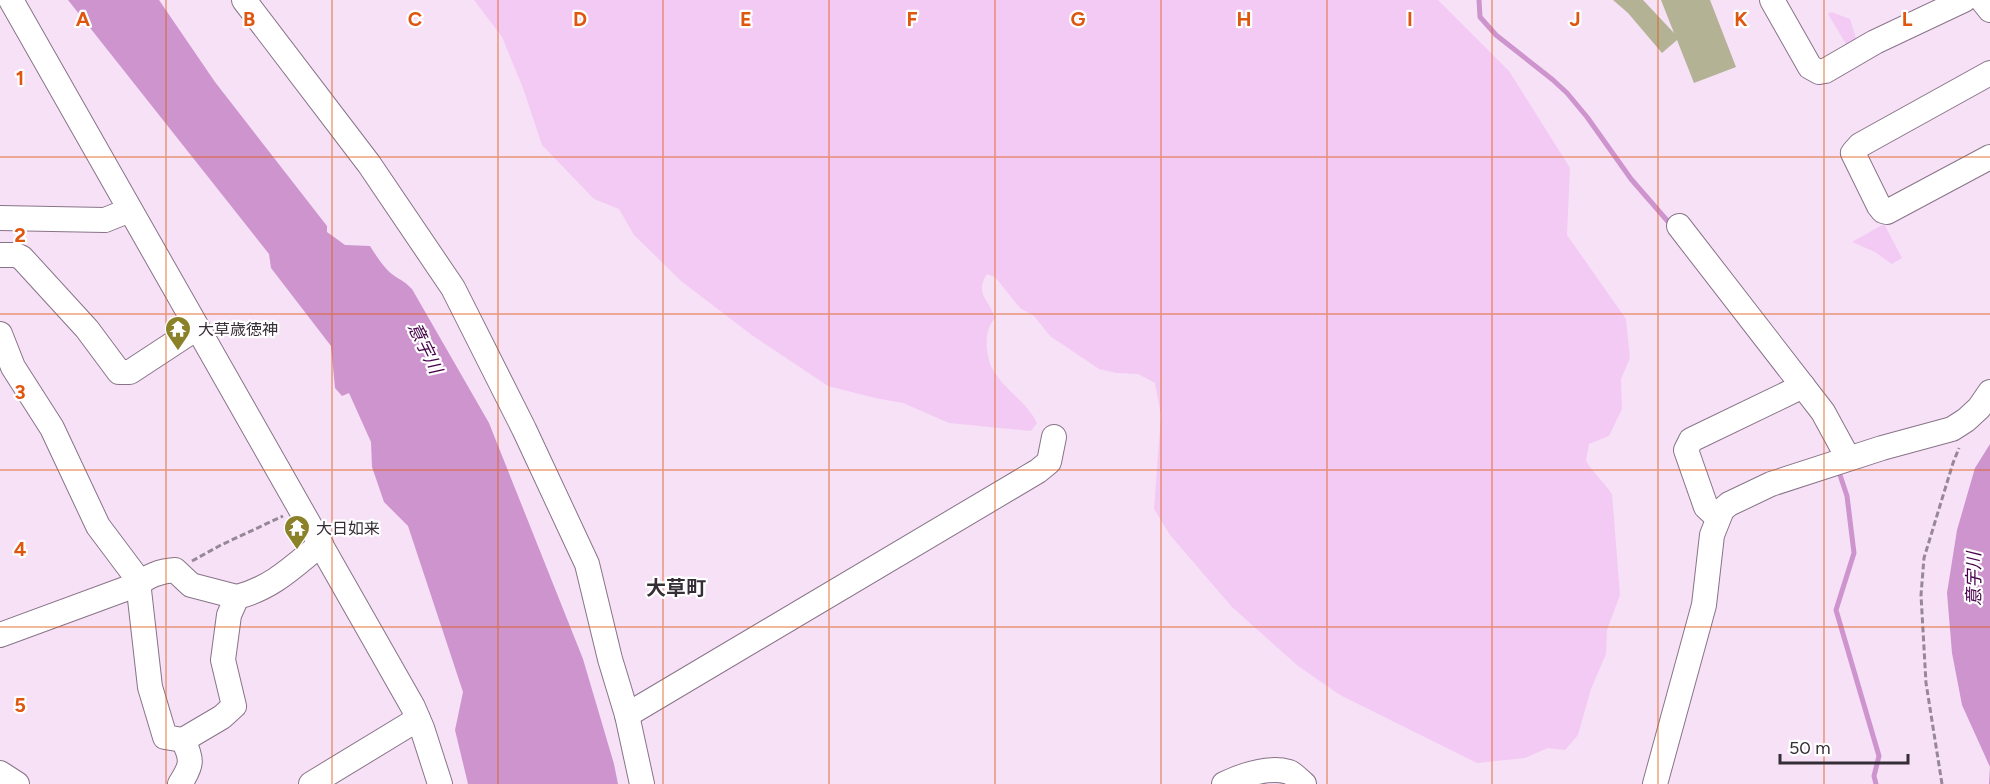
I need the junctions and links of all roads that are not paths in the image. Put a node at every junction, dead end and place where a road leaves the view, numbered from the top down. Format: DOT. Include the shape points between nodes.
graph roads {
  1 [pos="11,0"];
  2 [pos="244,0"];
  3 [pos="1772,0"];
  4 [pos="1964,0"];
  5 [pos="1982,0"];
  6 [pos="1990,10"];
  7 [pos="1990,73"];
  8 [pos="1990,157"];
  9 [pos="130,210"];
  10 [pos="0,218"];
  11 [pos="1679,226"];
  12 [pos="0,255"];
  13 [pos="197,328"];
  14 [pos="0,334"];
  15 [pos="1799,389"];
  16 [pos="1990,392"];
  17 [pos="1054,437"];
  18 [pos="1848,458"];
  19 [pos="1718,518"];
  20 [pos="321,544"];
  21 [pos="140,582"];
  22 [pos="237,597"];
  23 [pos="0,635"];
  24 [pos="627,715"];
  25 [pos="418,719"];
  26 [pos="183,740"];
  27 [pos="0,773"];
  28 [pos="17,784"];
  29 [pos="180,784"];
  30 [pos="311,784"];
  31 [pos="440,784"];
  32 [pos="642,784"];
  33 [pos="1224,784"];
  34 [pos="1304,784"];
  35 [pos="1655,784"];
  1 -- 9 [label="street"];
  2 -- 24 [label="street" via="369,164 453,288 587,564"];
  3 -- 4 [label="street" via="1810,68 1819,72"];
  5 -- 6 [label="street"];
  7 -- 8 [label="street" via="1860,145 1853,153 1879,206 1887,212"];
  9 -- 10 [label="street" via="105,220"];
  9 -- 13 [label="street"];
  11 -- 15 [label="street"];
  12 -- 13 [label="street" via="22,258 87,329 119,372 130,372"];
  13 -- 20 [label="street"];
  14 -- 21 [label="street" via="13,367 52,428 98,526"];
  15 -- 18 [label="street" via="1832,426"];
  15 -- 19 [label="street" via="1687,444 1706,507"];
  16 -- 18 [label="street" via="1979,408 1952,429"];
  17 -- 24 [label="street" via="1049,462 1038,471"];
  18 -- 19 [label="street" via="1771,484 1729,504"];
  19 -- 35 [label="street" via="1712,535 1704,605"];
  20 -- 22 [label="street" via="257,592"];
  20 -- 25 [label="street"];
  21 -- 22 [label="street" via="148,576 175,570 191,585"];
  21 -- 23 [label="street"];
  21 -- 26 [label="street" via="150,687 165,737"];
  22 -- 26 [label="street" via="229,615 223,660 234,706"];
  24 -- 32 [label="street"];
  25 -- 30 [label="street"];
  25 -- 31 [label="street"];
  26 -- 29 [label="street" via="190,755 190,768"];
  27 -- 28 [label="street"];
  33 -- 34 [label="street" via="1261,771 1290,772"];
}
